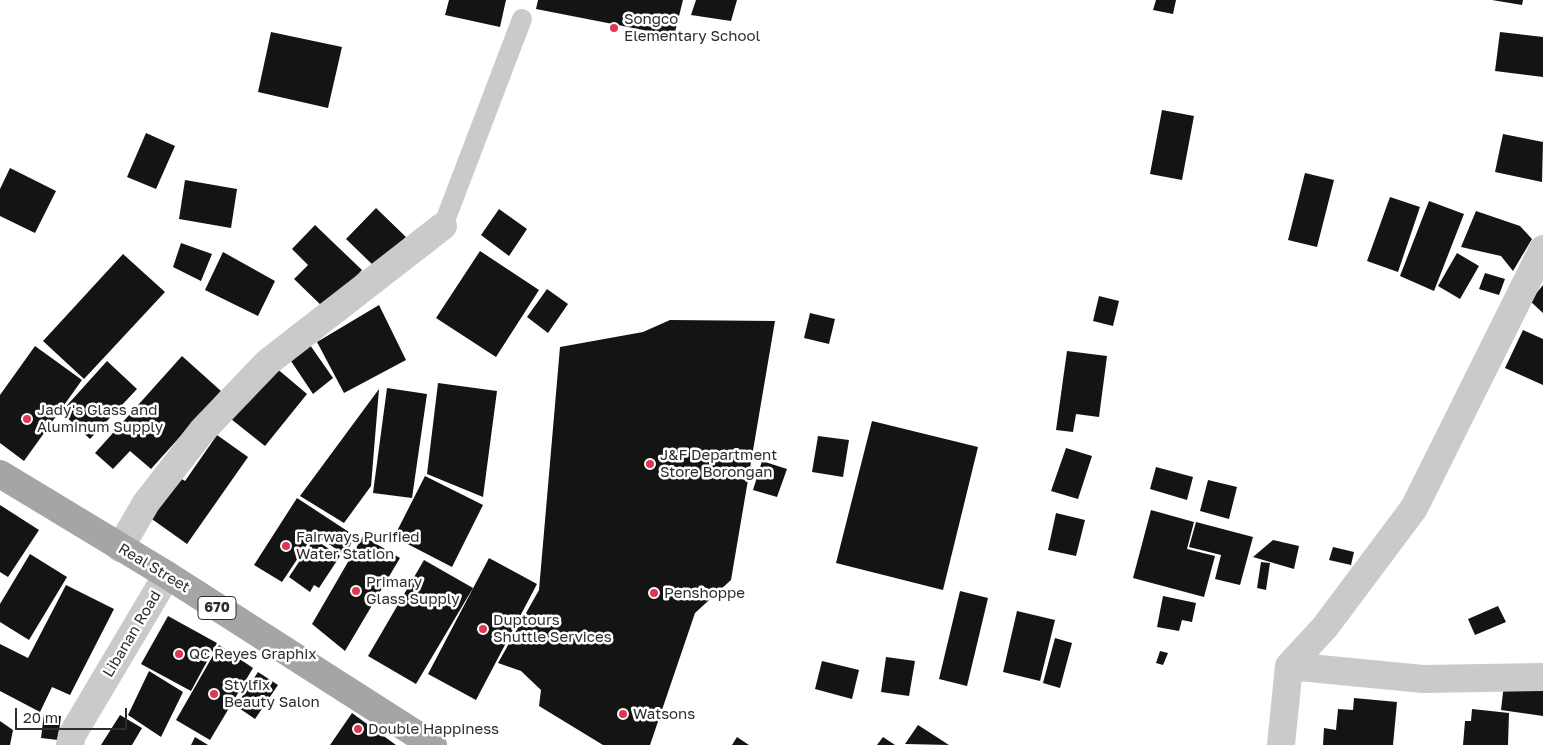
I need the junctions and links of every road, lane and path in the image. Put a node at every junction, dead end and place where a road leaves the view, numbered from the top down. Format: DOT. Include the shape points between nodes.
graph roads {
  1 [pos="522,19"];
  2 [pos="443,226"];
  3 [pos="1543,249"];
  4 [pos="0,474"];
  5 [pos="120,548"];
  6 [pos="166,575"];
  7 [pos="1289,666"];
  8 [pos="1543,677"];
  9 [pos="70,745"];
  10 [pos="433,745"];
  11 [pos="1281,745"];
  1 -- 2 [label="lane"];
  2 -- 5 [label="street" via="268,362 202,431 146,503"];
  3 -- 7 [label="street" via="1414,508 1325,626"];
  4 -- 5 [label="main road, Real Street / 670"];
  5 -- 6 [label="main road, Real Street / 670"];
  6 -- 9 [label="street, Libanan Road" via="72,735"];
  6 -- 10 [label="main road, Real Street / 670"];
  7 -- 8 [label="street" via="1423,679"];
  7 -- 11 [label="street"];
}
